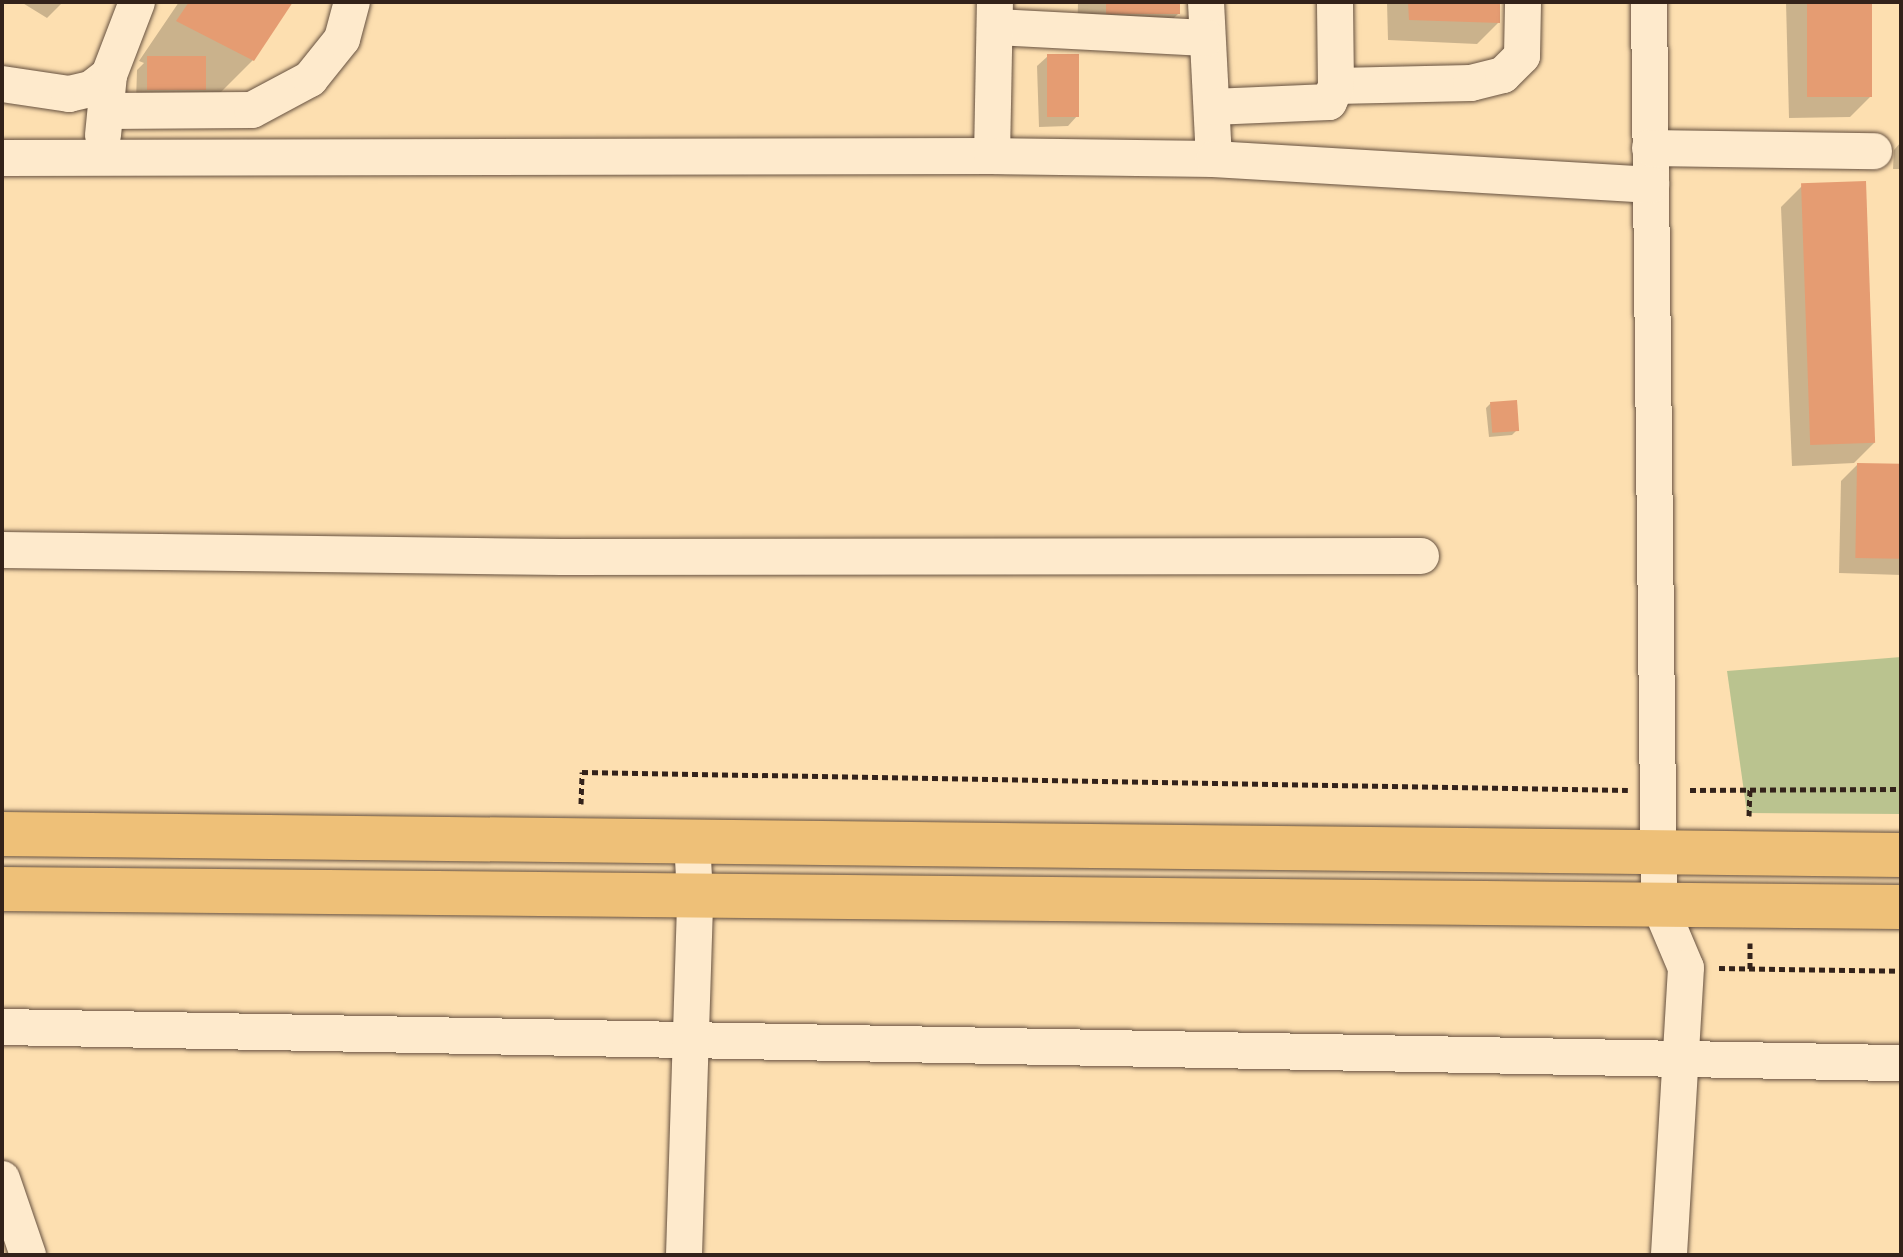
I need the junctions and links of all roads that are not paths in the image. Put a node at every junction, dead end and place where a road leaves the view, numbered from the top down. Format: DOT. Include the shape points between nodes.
graph roads {
  1 [pos="137,2"];
  2 [pos="352,2"];
  3 [pos="1206,2"];
  4 [pos="1335,2"];
  5 [pos="1523,2"];
  6 [pos="1649,2"];
  7 [pos="995,15"];
  8 [pos="1207,38"];
  9 [pos="109,75"];
  10 [pos="2,84"];
  11 [pos="1336,86"];
  12 [pos="1212,107"];
  13 [pos="106,111"];
  14 [pos="1650,148"];
  15 [pos="1874,151"];
  16 [pos="992,156"];
  17 [pos="2,158"];
  18 [pos="1214,159"];
  19 [pos="100,160"];
  20 [pos="1651,185"];
  21 [pos="2,550"];
  22 [pos="1421,556"];
  23 [pos="2,834"];
  24 [pos="692,842"];
  25 [pos="1658,853"];
  26 [pos="1901,855"];
  27 [pos="2,889"];
  28 [pos="695,895"];
  29 [pos="1659,904"];
  30 [pos="1901,907"];
  31 [pos="2,1027"];
  32 [pos="691,1038"];
  33 [pos="1682,1061"];
  34 [pos="1901,1063"];
  35 [pos="2,1179"];
  36 [pos="28,1255"];
  37 [pos="684,1255"];
  38 [pos="1669,1255"];
  1 -- 9 [label="street"];
  2 -- 13 [label="street" via="342,39 310,79 252,110"];
  3 -- 8 [label="street"];
  4 -- 11 [label="street"];
  5 -- 11 [label="street" via="1522,56 1503,75 1471,83"];
  6 -- 14 [label="street"];
  7 -- 8 [label="street"];
  7 -- 16 [label="street"];
  8 -- 12 [label="street"];
  9 -- 10 [label="street" via="91,89 69,94"];
  9 -- 13 [label="street"];
  11 -- 12 [label="street" via="1329,102 1307,106"];
  12 -- 18 [label="street"];
  13 -- 19 [label="street"];
  14 -- 15 [label="street"];
  14 -- 20 [label="street"];
  16 -- 18 [label="street"];
  16 -- 19 [label="street"];
  17 -- 19 [label="street"];
  18 -- 20 [label="street"];
  20 -- 25 [label="street"];
  21 -- 22 [label="street" via="562,557"];
  23 -- 24 [label="main road"];
  24 -- 25 [label="main road"];
  24 -- 28 [label="street"];
  25 -- 26 [label="main road"];
  25 -- 29 [label="street"];
  27 -- 28 [label="main road"];
  28 -- 29 [label="main road"];
  28 -- 32 [label="street"];
  29 -- 30 [label="main road"];
  29 -- 33 [label="street" via="1686,968"];
  31 -- 32 [label="street"];
  32 -- 33 [label="street"];
  32 -- 37 [label="street"];
  33 -- 34 [label="street"];
  33 -- 38 [label="street"];
  35 -- 36 [label="street"];
}
